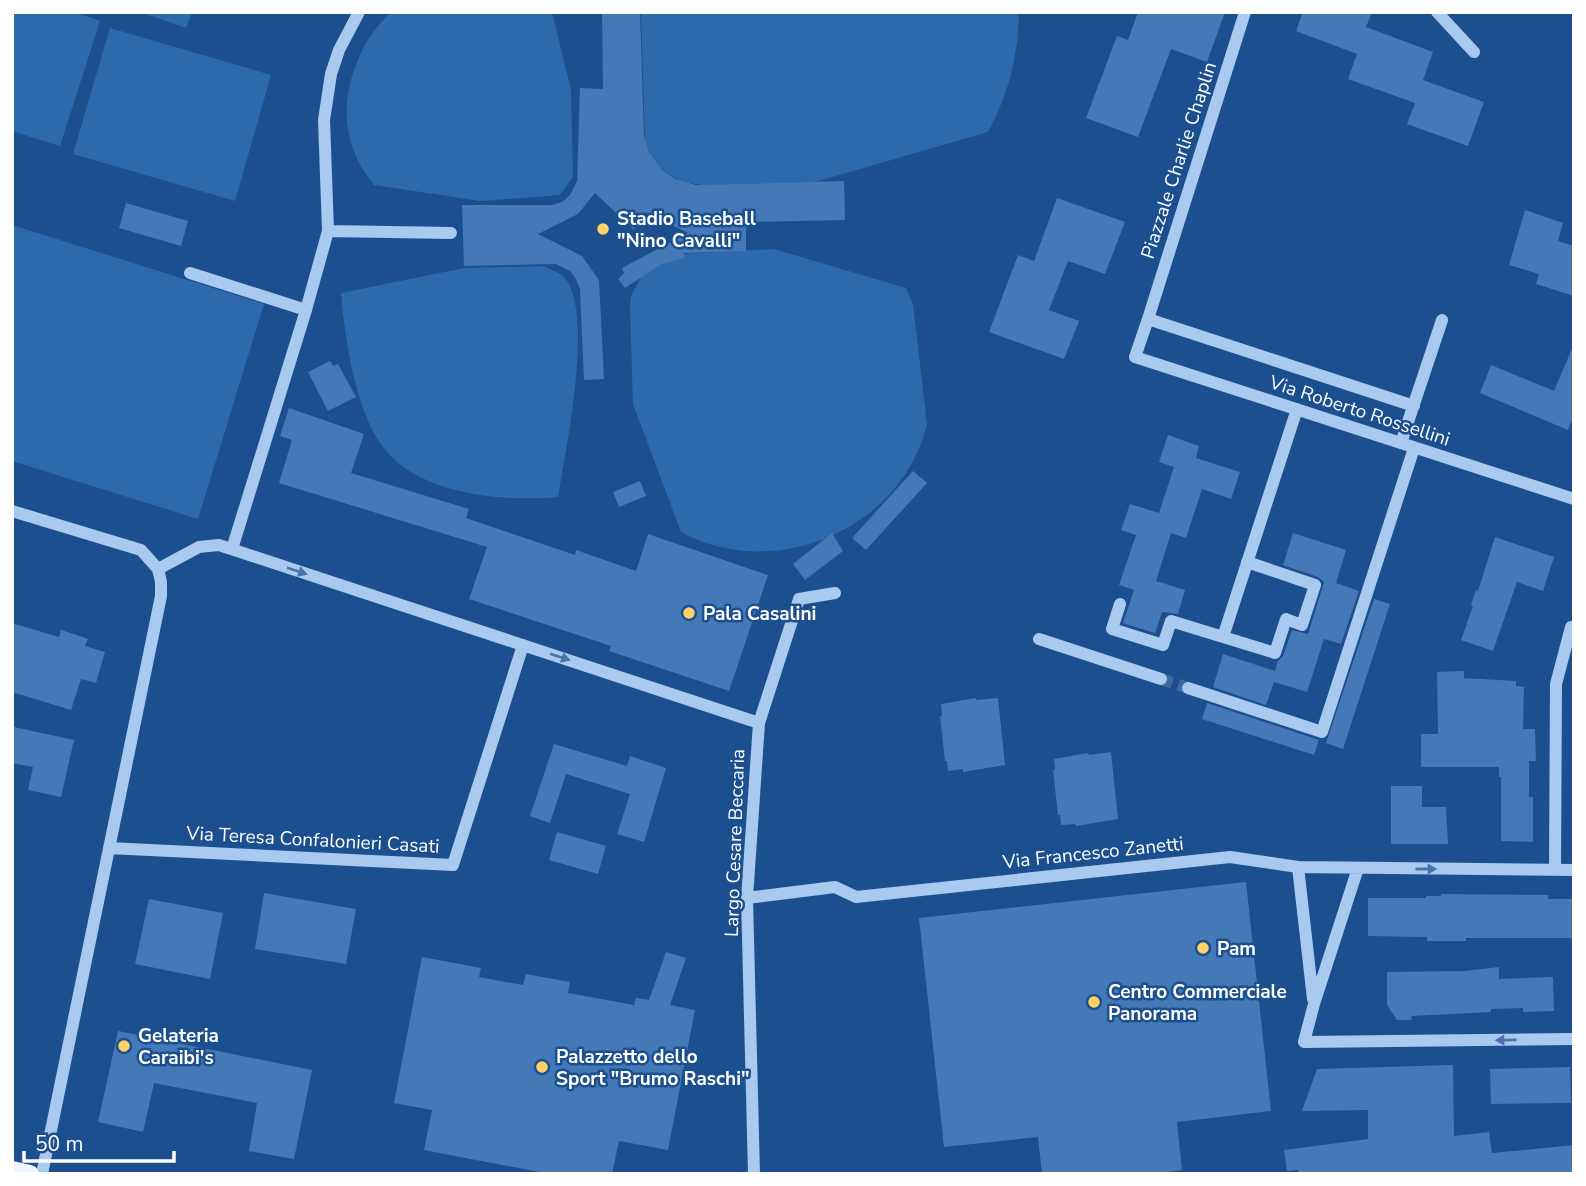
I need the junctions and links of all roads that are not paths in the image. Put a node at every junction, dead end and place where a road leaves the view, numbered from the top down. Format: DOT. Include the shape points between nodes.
graph roads {
  1 [pos="359,12"];
  2 [pos="1245,12"];
  3 [pos="1437,12"];
  4 [pos="1474,52"];
  5 [pos="328,231"];
  6 [pos="451,233"];
  7 [pos="190,273"];
  8 [pos="306,310"];
  9 [pos="1148,319"];
  10 [pos="1442,320"];
  11 [pos="1135,357"];
  12 [pos="1414,406"];
  13 [pos="1297,409"];
  14 [pos="1401,443"];
  15 [pos="1414,448"];
  16 [pos="1574,499"];
  17 [pos="12,511"];
  18 [pos="232,549"];
  19 [pos="1247,562"];
  20 [pos="158,569"];
  21 [pos="835,593"];
  22 [pos="1120,604"];
  23 [pos="1571,627"];
  24 [pos="1223,637"];
  25 [pos="1039,639"];
  26 [pos="523,645"];
  27 [pos="1161,679"];
  28 [pos="1188,688"];
  29 [pos="759,723"];
  30 [pos="109,848"];
  31 [pos="1298,867"];
  32 [pos="1358,868"];
  33 [pos="1555,870"];
  34 [pos="1574,870"];
  35 [pos="747,898"];
  36 [pos="1314,1004"];
  37 [pos="1574,1038"];
  38 [pos="12,1170"];
  39 [pos="28,1173"];
  40 [pos="42,1174"];
  41 [pos="754,1174"];
  1 -- 5 [label="street" via="331,74 324,120"];
  2 -- 9 [label="street, Piazzale Charlie Chaplin"];
  3 -- 4 [label="street"];
  5 -- 6 [label="street"];
  5 -- 8 [label="street"];
  7 -- 8 [label="street"];
  8 -- 18 [label="street"];
  9 -- 11 [label="street, Piazzale Charlie Chaplin"];
  9 -- 12 [label="street"];
  10 -- 12 [label="street"];
  11 -- 13 [label="street, Via Roberto Rossellini"];
  12 -- 14 [label="street"];
  13 -- 14 [label="street, Via Roberto Rossellini"];
  13 -- 19 [label="street"];
  14 -- 15 [label="street, Via Roberto Rossellini"];
  15 -- 16 [label="street, Via Roberto Rossellini"];
  15 -- 28 [label="street" via="1322,732"];
  17 -- 20 [label="street" via="141,550"];
  18 -- 20 [label="street" via="199,547"];
  18 -- 26 [label="street, one-way"];
  19 -- 24 [label="street"];
  19 -- 24 [label="street" via="1315,585 1302,625 1286,620 1275,653"];
  20 -- 30 [label="street" via="161,596"];
  21 -- 29 [label="street, Largo Cesare Beccaria" via="799,599"];
  22 -- 24 [label="street" via="1112,629 1163,646 1171,621"];
  23 -- 33 [label="street" via="1556,684"];
  25 -- 27 [label="street"];
  26 -- 29 [label="street, one-way"];
  26 -- 30 [label="street, Via Teresa Confalonieri Casati" via="453,865"];
  29 -- 35 [label="street, Largo Cesare Beccaria"];
  30 -- 40 [label="street"];
  31 -- 32 [label="street, Via Francesco Zanetti"];
  31 -- 35 [label="street, Via Francesco Zanetti" via="1230,857 856,897 835,887"];
  31 -- 36 [label="street"];
  32 -- 33 [label="street, Via Francesco Zanetti, one-way"];
  32 -- 36 [label="street"];
  33 -- 34 [label="street, Via Francesco Zanetti"];
  35 -- 41 [label="street, Largo Cesare Beccaria"];
  37 -- 36 [label="street, one-way" via="1304,1042"];
  38 -- 39 [label="main road"];
}
